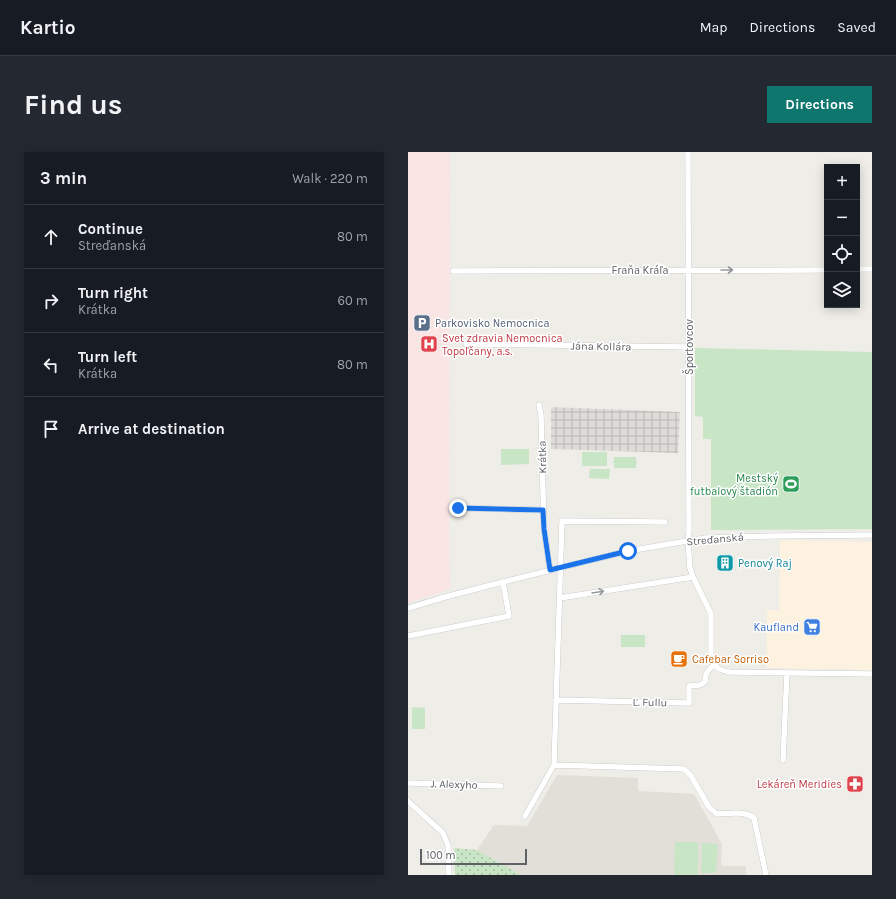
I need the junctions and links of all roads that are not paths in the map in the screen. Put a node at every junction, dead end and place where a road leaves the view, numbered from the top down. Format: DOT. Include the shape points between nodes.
graph roads {
  1 [pos="688,152"];
  2 [pos="872,269"];
  3 [pos="688,270"];
  4 [pos="824,270"];
  5 [pos="860,270"];
  6 [pos="453,271"];
  7 [pos="466,344"];
  8 [pos="689,347"];
  9 [pos="540,405"];
  10 [pos="458,508"];
  11 [pos="543,510"];
  12 [pos="665,522"];
  13 [pos="872,535"];
  14 [pos="688,541"];
  15 [pos="560,568"];
  16 [pos="550,570"];
  17 [pos="693,577"];
  18 [pos="503,582"];
  19 [pos="560,598"];
  20 [pos="408,608"];
  21 [pos="408,636"];
  22 [pos="714,665"];
  23 [pos="787,673"];
  24 [pos="872,674"];
  25 [pos="556,700"];
  26 [pos="784,760"];
  27 [pos="554,765"];
  28 [pos="408,783"];
  29 [pos="501,786"];
  30 [pos="408,801"];
  31 [pos="525,816"];
  32 [pos="449,875"];
  33 [pos="766,875"];
  1 -- 3 [label="street, Športovcov"];
  2 -- 5 [label="street"];
  3 -- 4 [label="street, Fraňa Kráľa, one-way"];
  3 -- 6 [label="street, Fraňa Kráľa"];
  3 -- 8 [label="street, Športovcov"];
  7 -- 8 [label="street, Jána Kollára"];
  8 -- 14 [label="street, Športovcov"];
  9 -- 11 [label="street, Krátka"];
  10 -- 11 [label="street"];
  11 -- 16 [label="street, Krátka"];
  12 -- 15 [label="street" via="562,521"];
  13 -- 14 [label="street, Streďanská" via="705,538"];
  14 -- 15 [label="street, Streďanská" via="628,551"];
  14 -- 17 [label="street, Športovcov"];
  15 -- 16 [label="street, Streďanská"];
  15 -- 19 [label="street"];
  16 -- 18 [label="street, Streďanská"];
  19 -- 17 [label="street, one-way"];
  17 -- 22 [label="street, Športovcov" via="711,614 710,659"];
  18 -- 20 [label="street, Streďanská"];
  18 -- 21 [label="street" via="509,616"];
  19 -- 25 [label="street"];
  22 -- 23 [label="street" via="730,672"];
  22 -- 25 [label="street, Ľ. Fullu" via="708,669 705,682 689,686 689,703"];
  23 -- 24 [label="street"];
  23 -- 26 [label="street"];
  25 -- 27 [label="street"];
  27 -- 31 [label="street"];
  27 -- 33 [label="street" via="684,769 691,776 709,808 717,814 746,814 754,818"];
  28 -- 29 [label="street, J. Alexyho"];
  30 -- 32 [label="street" via="443,833 448,845"];
}
